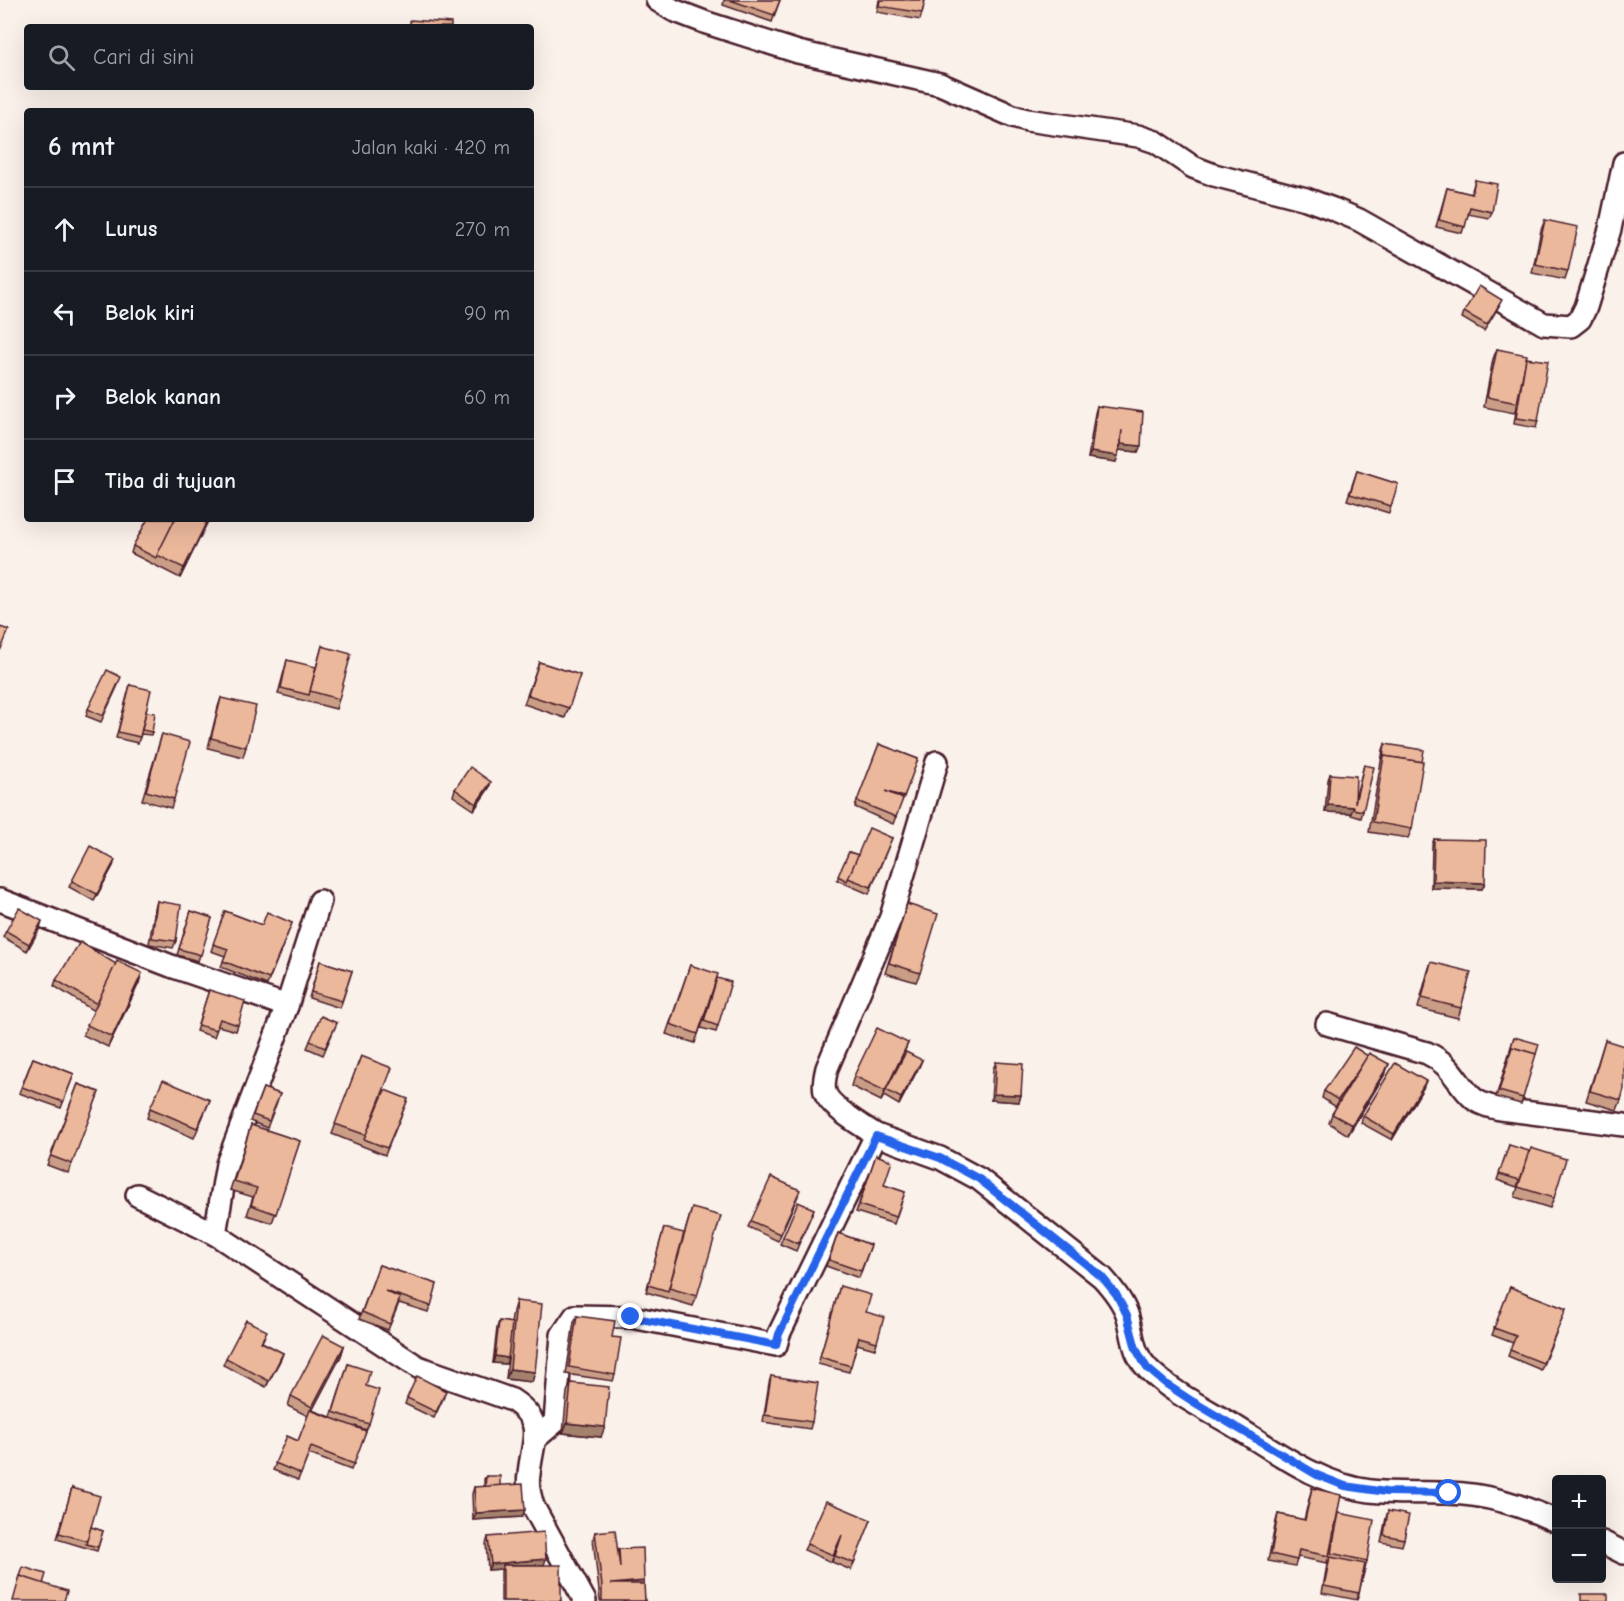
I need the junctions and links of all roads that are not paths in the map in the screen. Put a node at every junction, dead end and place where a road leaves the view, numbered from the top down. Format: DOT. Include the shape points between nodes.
graph roads {
  1 [pos="657,0"];
  2 [pos="1624,163"];
  3 [pos="1617,228"];
  4 [pos="937,762"];
  5 [pos="0,900"];
  6 [pos="320,901"];
  7 [pos="287,1006"];
  8 [pos="1327,1024"];
  9 [pos="1624,1125"];
  10 [pos="876,1136"];
  11 [pos="137,1196"];
  12 [pos="215,1234"];
  13 [pos="536,1438"];
  14 [pos="1552,1519"];
  15 [pos="1606,1544"];
  16 [pos="1624,1553"];
  17 [pos="585,1601"];
  1 -- 3 [label="street" via="707,23 798,52 940,84 1027,120 1156,142 1193,167 1215,176 1306,199 1359,220 1544,324 1571,326 1580,320"];
  2 -- 3 [label="street"];
  4 -- 10 [label="street" via="891,916 826,1068 825,1093 830,1102"];
  5 -- 7 [label="street"];
  6 -- 7 [label="street"];
  7 -- 12 [label="street" via="227,1164"];
  8 -- 9 [label="street" via="1439,1059 1484,1105"];
  10 -- 13 [label="street" via="776,1345 631,1317 575,1316 562,1335 555,1422"];
  10 -- 14 [label="street" via="940,1158 979,1179 1102,1277 1127,1315 1136,1349 1147,1368 1192,1401 1317,1475 1368,1491 1449,1493 1502,1500"];
  11 -- 12 [label="street"];
  12 -- 13 [label="street" via="418,1367 512,1400 530,1415"];
  13 -- 17 [label="street" via="528,1490"];
  15 -- 16 [label="street"];
}
